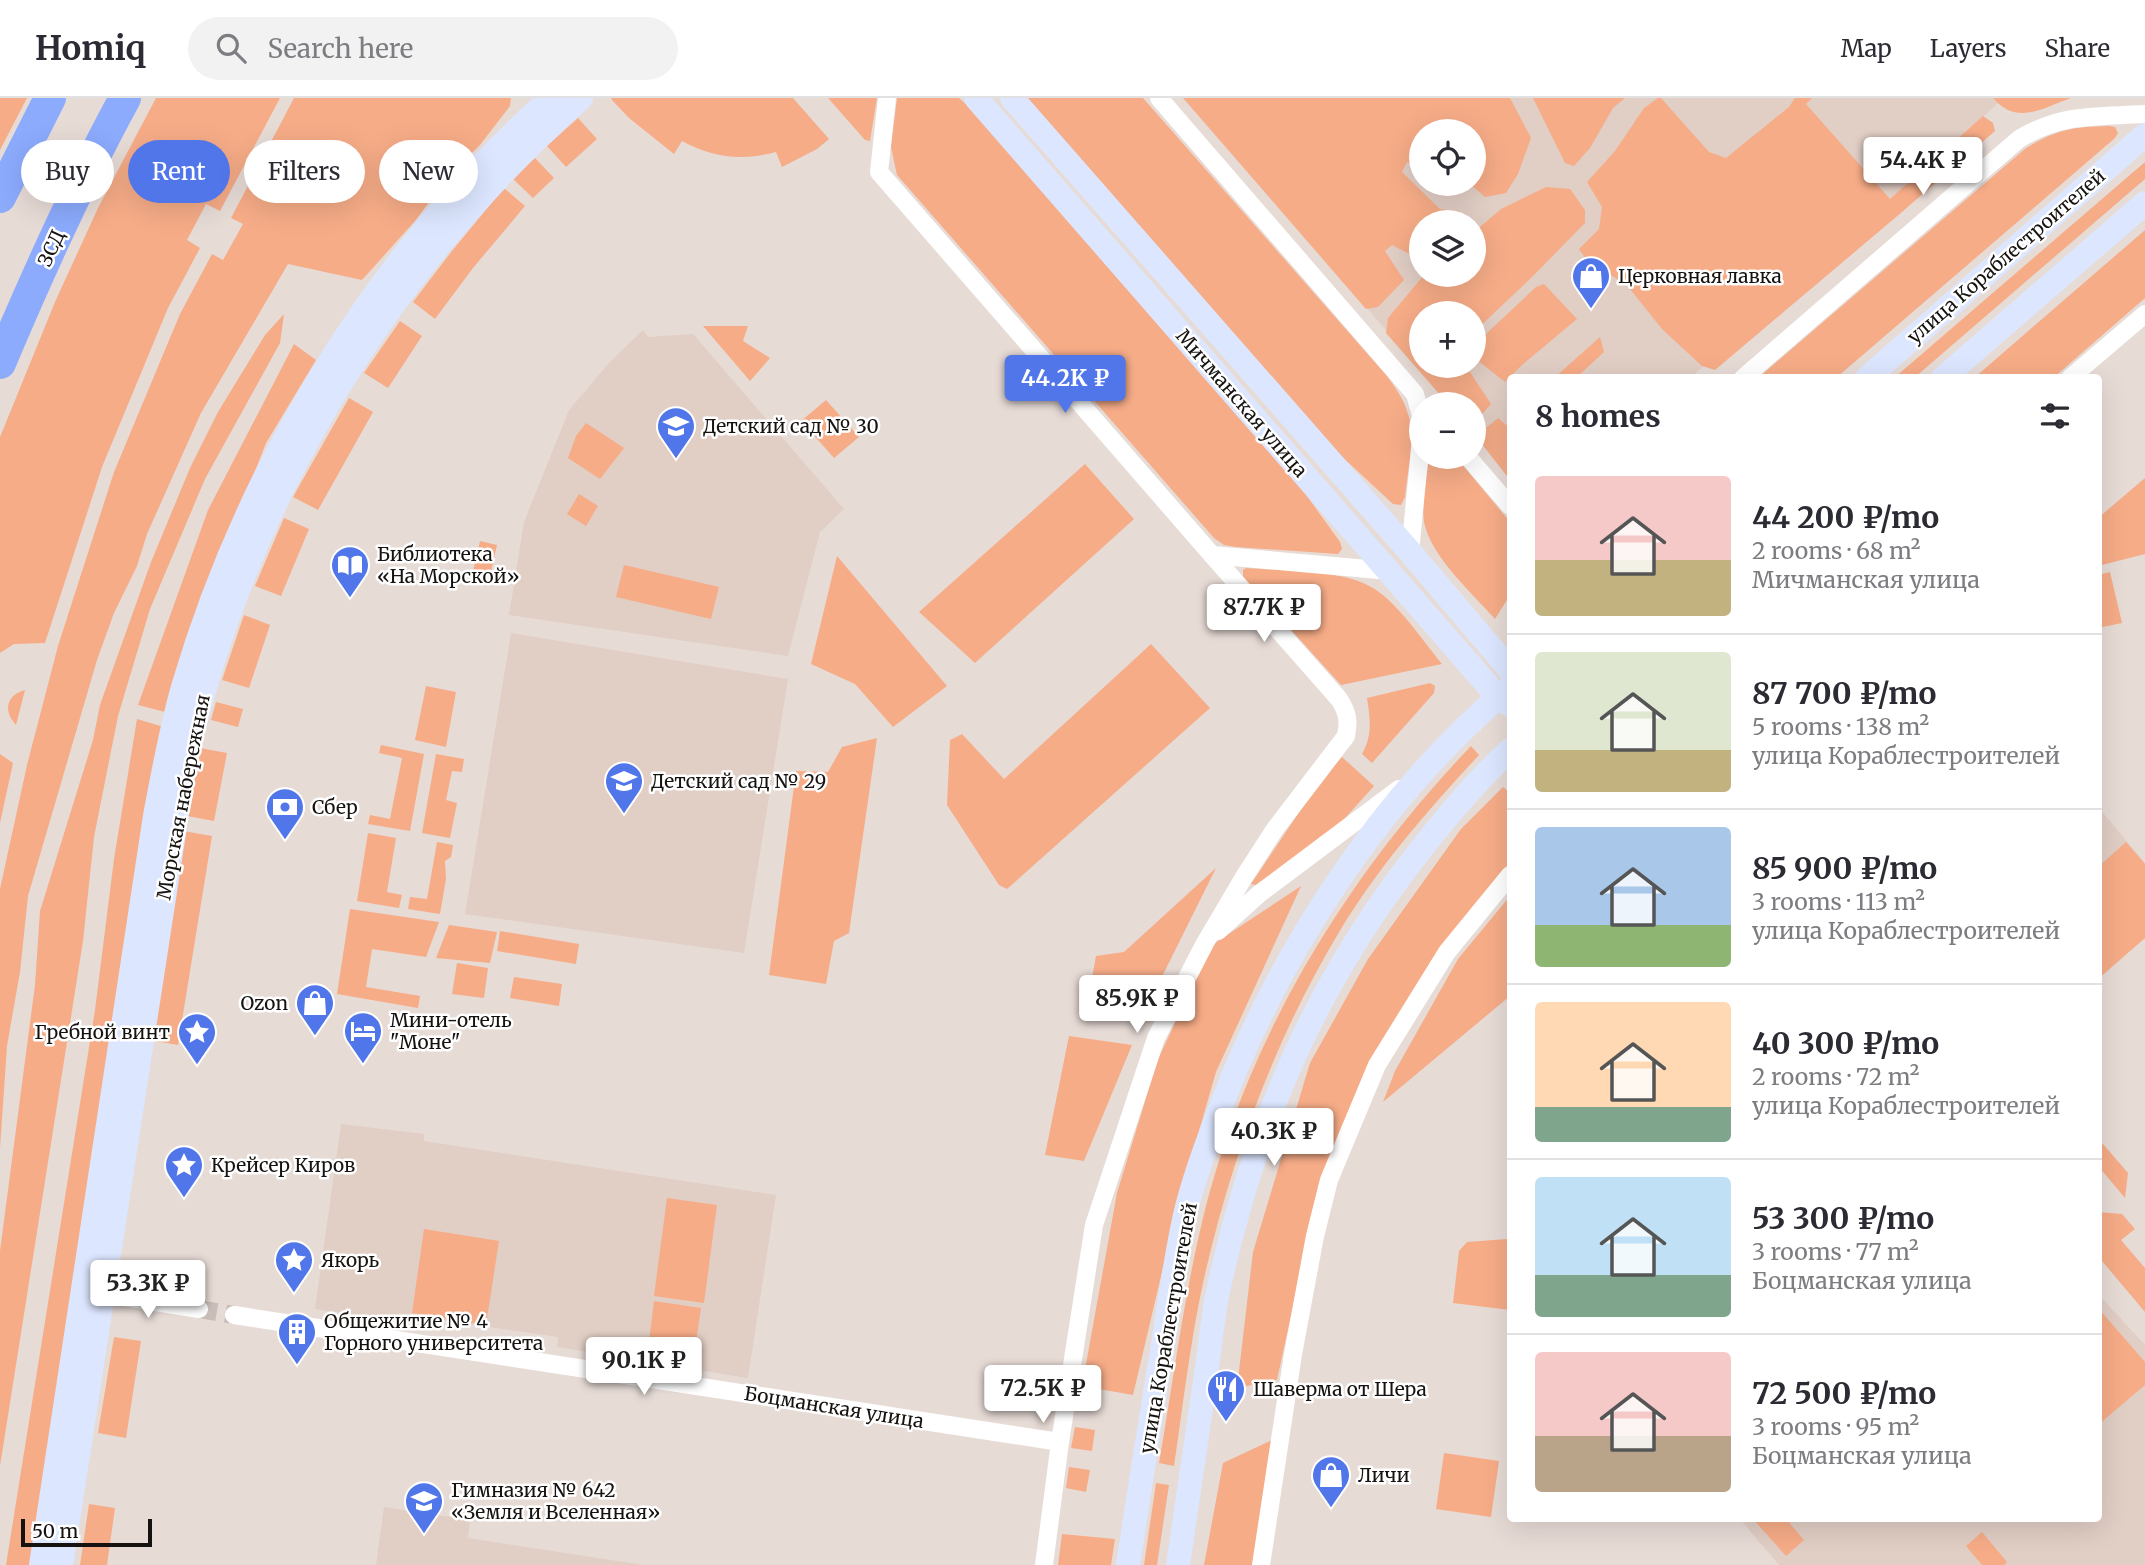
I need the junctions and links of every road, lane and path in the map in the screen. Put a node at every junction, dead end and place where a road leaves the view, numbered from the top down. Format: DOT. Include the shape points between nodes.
graph roads {
  1 [pos="50,98"];
  2 [pos="125,98"];
  3 [pos="551,98"];
  4 [pos="581,98"];
  5 [pos="887,98"];
  6 [pos="976,98"];
  7 [pos="1012,98"];
  8 [pos="1159,98"];
  9 [pos="2145,114"];
  10 [pos="2145,135"];
  11 [pos="0,197"];
  12 [pos="2145,202"];
  13 [pos="2145,314"];
  14 [pos="0,363"];
  15 [pos="1748,374"];
  16 [pos="1872,374"];
  17 [pos="1948,374"];
  18 [pos="2075,374"];
  19 [pos="1414,392"];
  20 [pos="1418,469"];
  21 [pos="1478,469"];
  22 [pos="1507,502"];
  23 [pos="1410,552"];
  24 [pos="1212,555"];
  25 [pos="1390,571"];
  26 [pos="1507,666"];
  27 [pos="1506,696"];
  28 [pos="1507,753"];
  29 [pos="1424,770"];
  30 [pos="1507,879"];
  31 [pos="1205,943"];
  32 [pos="92,1292"];
  33 [pos="199,1309"];
  34 [pos="234,1315"];
  35 [pos="1060,1443"];
  36 [pos="41,1565"];
  37 [pos="61,1565"];
  38 [pos="1044,1565"];
  39 [pos="1128,1565"];
  40 [pos="1178,1565"];
  41 [pos="1261,1565"];
  1 -- 11 [label="highway"];
  2 -- 14 [label="highway, ЗСД"];
  3 -- 32 [label="main road, Морская набережная" via="494,152 425,230 347,337 274,460 218,586 183,690 163,771"];
  4 -- 32 [label="main road, Морская набережная" via="469,208 393,306 302,449 243,575 202,691 183,775"];
  5 -- 24 [label="street" via="879,172"];
  6 -- 25 [label="main road, Мичманская улица"];
  7 -- 23 [label="main road, Мичманская улица"];
  8 -- 19 [label="street"];
  9 -- 15 [label="street" via="2058,120 2019,139"];
  10 -- 16 [label="main road, улица Кораблестроителей"];
  12 -- 17 [label="main road"];
  13 -- 18 [label="street"];
  20 -- 23 [label="street"];
  21 -- 22 [label="street"];
  23 -- 26 [label="main road, Мичманская улица"];
  24 -- 25 [label="street"];
  24 -- 31 [label="street" via="1346,710 1349,722 1346,736 1275,829"];
  25 -- 27 [label="main road, Мичманская улица"];
  27 -- 29 [label="main road, улица Кораблестроителей"];
  28 -- 40 [label="main road" via="1458,802 1358,936 1316,1008 1275,1099 1252,1163 1219,1289"];
  29 -- 31 [label="street" via="1259,894"];
  29 -- 39 [label="main road, улица Кораблестроителей" via="1318,912 1272,991 1226,1091 1186,1214"];
  30 -- 41 [label="street" via="1447,952 1377,1065 1329,1180 1293,1354"];
  31 -- 35 [label="street" via="1156,1038 1094,1225"];
  32 -- 33 [label="street"];
  32 -- 36 [label="main road, Морская набережная"];
  32 -- 37 [label="main road, Морская набережная"];
  34 -- 35 [label="street, Боцманская улица"];
  35 -- 38 [label="street"];
}
